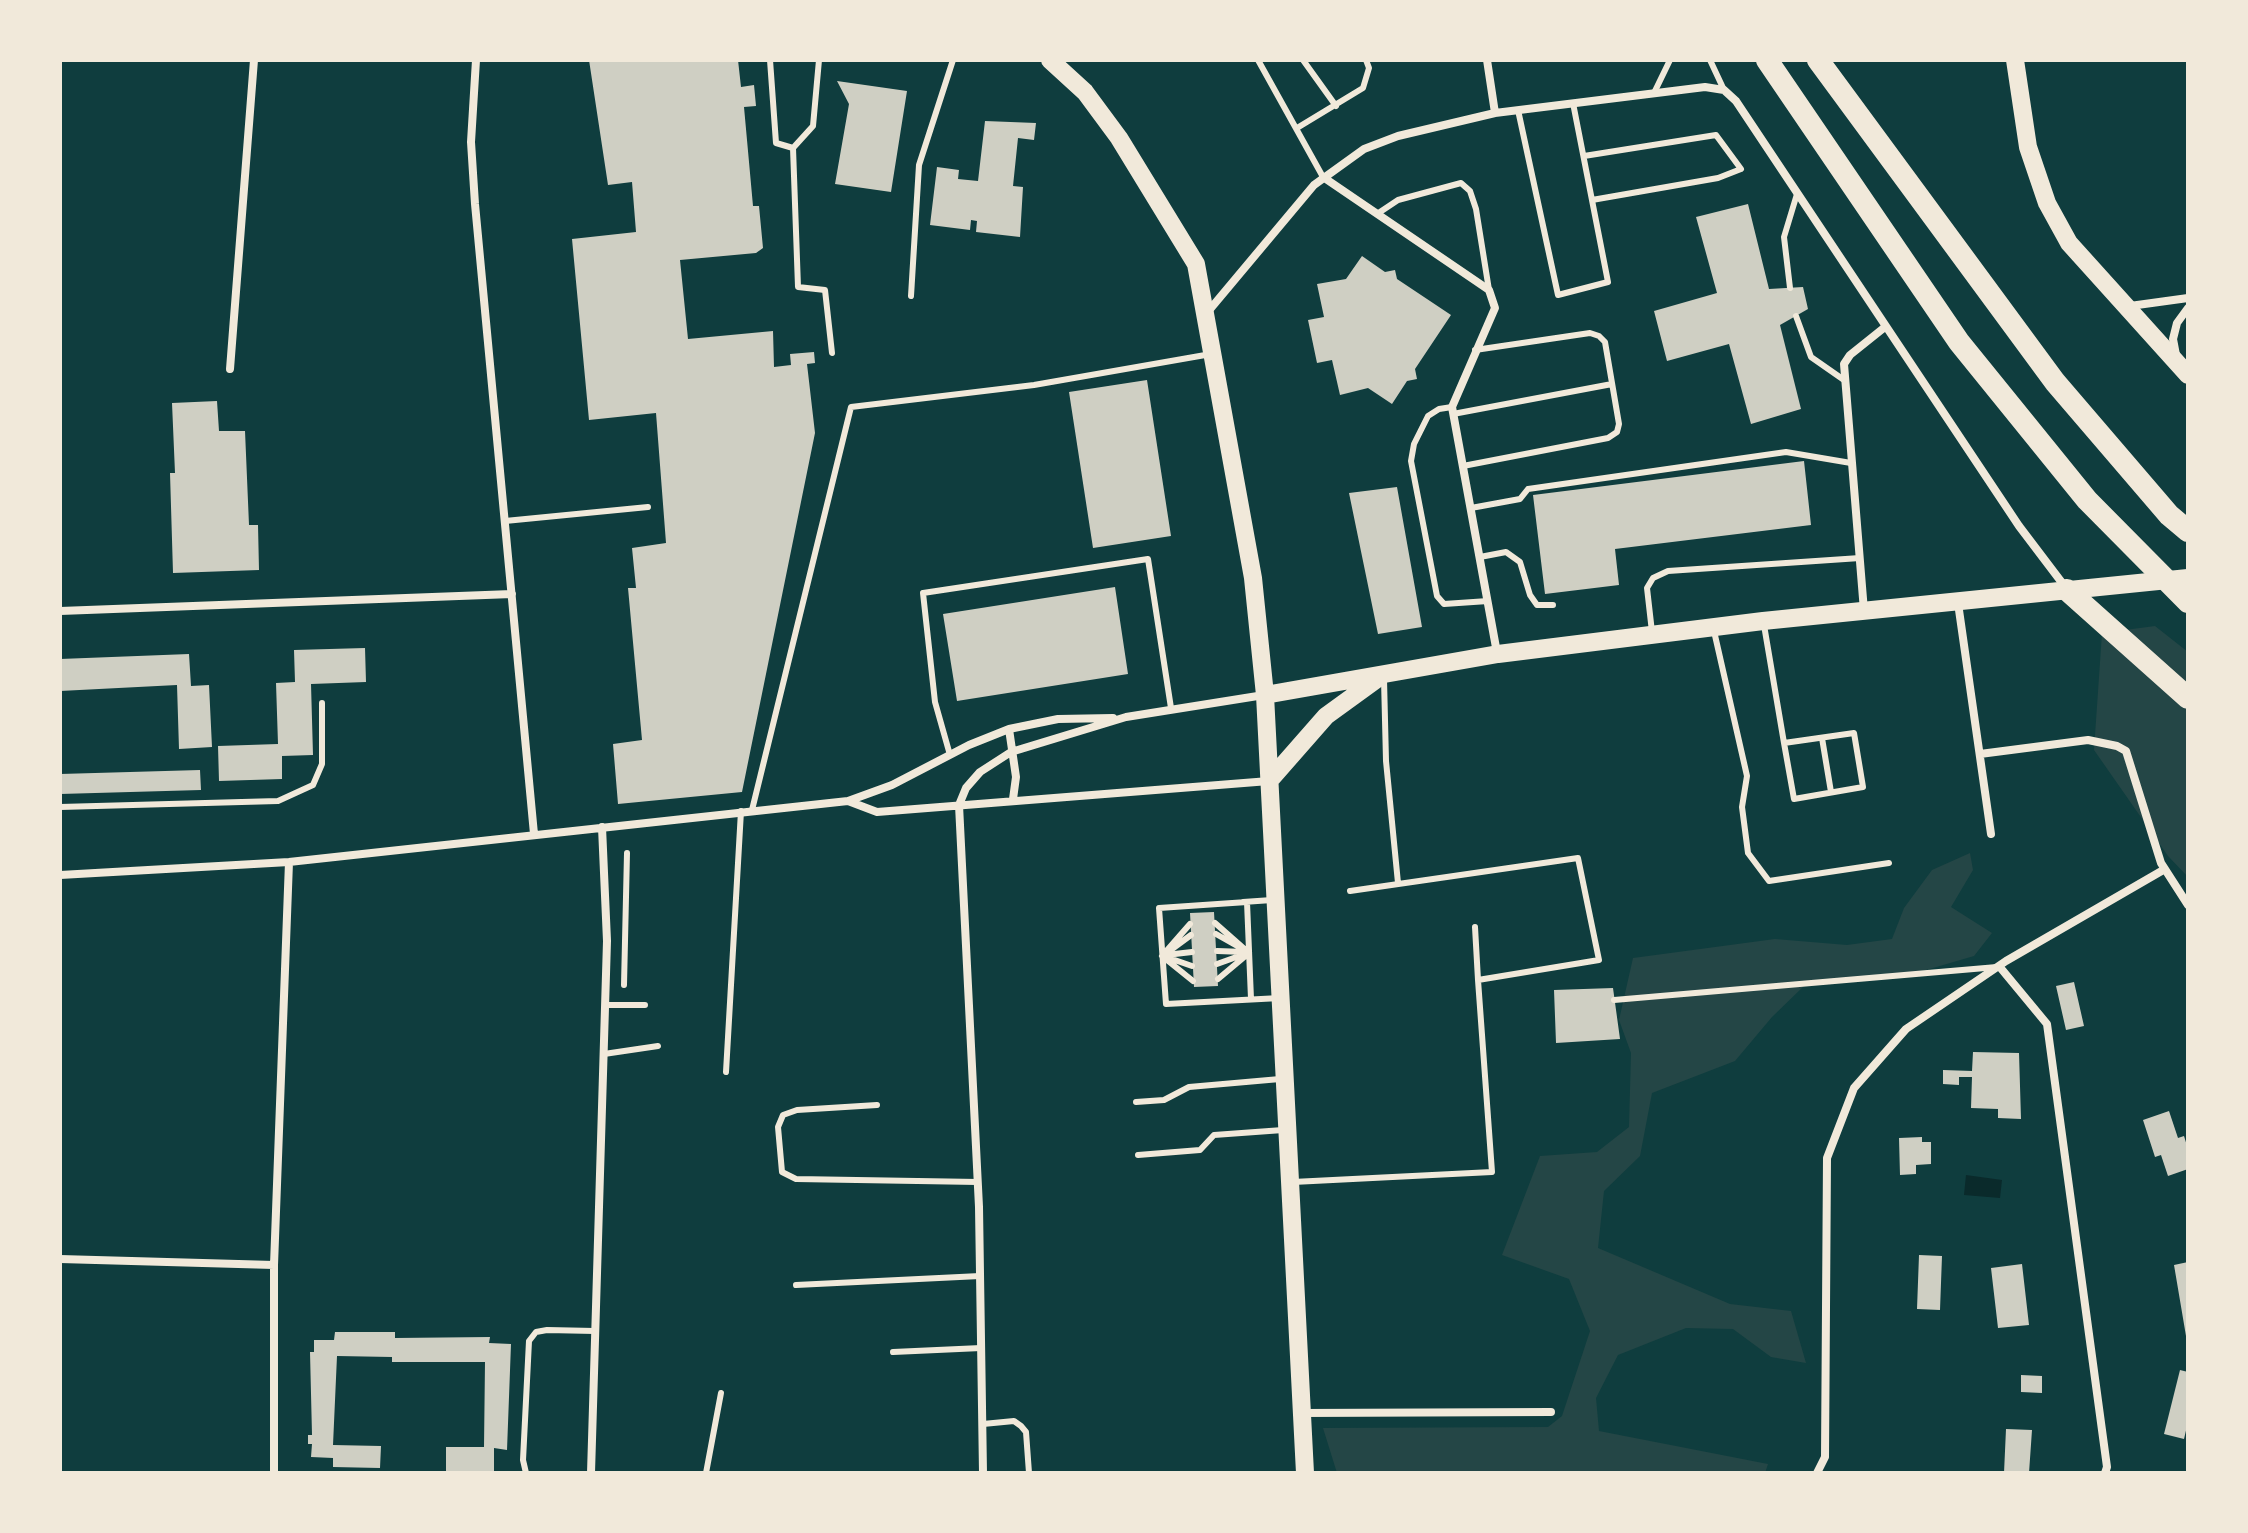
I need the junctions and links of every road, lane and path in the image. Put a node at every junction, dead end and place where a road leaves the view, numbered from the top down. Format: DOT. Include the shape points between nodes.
graph roads {
  1 [pos="254,60"];
  2 [pos="476,60"];
  3 [pos="770,60"];
  4 [pos="819,60"];
  5 [pos="953,60"];
  6 [pos="1050,60"];
  7 [pos="1258,60"];
  8 [pos="1303,60"];
  9 [pos="1366,60"];
  10 [pos="1487,60"];
  11 [pos="1670,60"];
  12 [pos="1710,60"];
  13 [pos="1767,60"];
  14 [pos="1818,60"];
  15 [pos="2015,60"];
  16 [pos="1724,90"];
  17 [pos="1654,93"];
  18 [pos="1573,103"];
  19 [pos="1336,106"];
  20 [pos="1518,110"];
  21 [pos="1495,113"];
  22 [pos="1297,128"];
  23 [pos="793,148"];
  24 [pos="1584,156"];
  25 [pos="1323,177"];
  26 [pos="1797,194"];
  27 [pos="1592,200"];
  28 [pos="1377,214"];
  29 [pos="1790,288"];
  30 [pos="1489,290"];
  31 [pos="911,296"];
  32 [pos="2188,298"];
  33 [pos="2127,307"];
  34 [pos="2188,308"];
  35 [pos="1205,315"];
  36 [pos="1796,316"];
  37 [pos="1885,327"];
  38 [pos="1475,350"];
  39 [pos="832,353"];
  40 [pos="1211,354"];
  41 [pos="230,369"];
  42 [pos="2183,370"];
  43 [pos="1844,380"];
  44 [pos="1612,384"];
  45 [pos="1452,410"];
  46 [pos="1851,463"];
  47 [pos="1463,466"];
  48 [pos="648,507"];
  49 [pos="1471,508"];
  50 [pos="505,521"];
  51 [pos="2188,531"];
  52 [pos="1480,557"];
  53 [pos="1860,558"];
  54 [pos="2188,578"];
  55 [pos="2067,590"];
  56 [pos="512,594"];
  57 [pos="1488,601"];
  58 [pos="2188,602"];
  59 [pos="1958,603"];
  60 [pos="1553,605"];
  61 [pos="60,611"];
  62 [pos="1864,612"];
  63 [pos="1763,621"];
  64 [pos="1713,627"];
  65 [pos="1652,635"];
  66 [pos="1498,654"];
  67 [pos="1383,675"];
  68 [pos="1265,695"];
  69 [pos="2188,698"];
  70 [pos="322,703"];
  71 [pos="1171,708"];
  72 [pos="1126,717"];
  73 [pos="1009,729"];
  74 [pos="1822,738"];
  75 [pos="1784,743"];
  76 [pos="1011,752"];
  77 [pos="1980,754"];
  78 [pos="950,755"];
  79 [pos="1269,781"];
  80 [pos="1831,792"];
  81 [pos="1013,799"];
  82 [pos="848,801"];
  83 [pos="959,805"];
  84 [pos="60,807"];
  85 [pos="752,810"];
  86 [pos="741,811"];
  87 [pos="602,827"];
  88 [pos="534,834"];
  89 [pos="1991,834"];
  90 [pos="627,853"];
  91 [pos="289,862"];
  92 [pos="1889,863"];
  93 [pos="2165,869"];
  94 [pos="60,875"];
  95 [pos="1398,883"];
  96 [pos="1350,891"];
  97 [pos="1275,899"];
  98 [pos="1242,902"];
  99 [pos="2188,905"];
  100 [pos="1215,923"];
  101 [pos="1190,924"];
  102 [pos="1475,927"];
  103 [pos="1216,934"];
  104 [pos="1191,935"];
  105 [pos="607,941"];
  106 [pos="625,942"];
  107 [pos="1217,951"];
  108 [pos="1192,952"];
  109 [pos="1249,953"];
  110 [pos="1162,956"];
  111 [pos="1217,964"];
  112 [pos="1192,966"];
  113 [pos="1999,966"];
  114 [pos="1218,979"];
  115 [pos="1478,980"];
  116 [pos="1193,981"];
  117 [pos="624,985"];
  118 [pos="1280,998"];
  119 [pos="1251,999"];
  120 [pos="1614,1000"];
  121 [pos="605,1005"];
  122 [pos="645,1005"];
  123 [pos="658,1046"];
  124 [pos="604,1054"];
  125 [pos="726,1072"];
  126 [pos="1284,1079"];
  127 [pos="1136,1102"];
  128 [pos="877,1105"];
  129 [pos="1287,1130"];
  130 [pos="1138,1155"];
  131 [pos="978,1182"];
  132 [pos="1289,1182"];
  133 [pos="60,1259"];
  134 [pos="274,1265"];
  135 [pos="980,1276"];
  136 [pos="796,1285"];
  137 [pos="595,1331"];
  138 [pos="981,1348"];
  139 [pos="893,1352"];
  140 [pos="721,1393"];
  141 [pos="1551,1412"];
  142 [pos="1300,1413"];
  143 [pos="983,1424"];
  144 [pos="274,1473"];
  145 [pos="526,1473"];
  146 [pos="591,1473"];
  147 [pos="706,1473"];
  148 [pos="983,1473"];
  149 [pos="1029,1473"];
  150 [pos="1305,1473"];
  151 [pos="1817,1473"];
  152 [pos="2105,1473"];
  1 -- 41 [label="street"];
  2 -- 50 [label="street" via="471,142"];
  3 -- 23 [label="lane" via="776,143"];
  4 -- 23 [label="lane" via="813,126"];
  5 -- 31 [label="lane" via="919,165"];
  6 -- 35 [label="main road" via="1085,92 1174,224 1196,264"];
  7 -- 22 [label="lane"];
  8 -- 19 [label="lane"];
  9 -- 19 [label="lane" via="1363,88"];
  10 -- 21 [label="street"];
  11 -- 17 [label="lane"];
  12 -- 16 [label="lane"];
  13 -- 58 [label="highway" via="1959,342 2087,500"];
  14 -- 51 [label="highway" via="2055,382"];
  15 -- 33 [label="main road" via="2028,147 2047,203 2069,243"];
  16 -- 17 [label="street"];
  16 -- 26 [label="street"];
  17 -- 18 [label="street"];
  18 -- 20 [label="street"];
  18 -- 24 [label="lane"];
  19 -- 22 [label="lane"];
  20 -- 21 [label="street"];
  20 -- 27 [label="lane" via="1558,295 1608,282"];
  21 -- 25 [label="street" via="1398,136 1364,149"];
  22 -- 25 [label="lane"];
  23 -- 39 [label="lane" via="798,287 825,290"];
  24 -- 27 [label="lane"];
  24 -- 27 [label="lane" via="1716,135 1741,169 1718,178"];
  25 -- 28 [label="street"];
  25 -- 35 [label="street"];
  26 -- 29 [label="lane" via="1784,237"];
  26 -- 37 [label="street"];
  28 -- 30 [label="street"];
  28 -- 30 [label="lane" via="1398,200 1461,183 1476,209"];
  30 -- 38 [label="street" via="1495,308"];
  32 -- 33 [label="street"];
  33 -- 42 [label="main road"];
  34 -- 42 [label="street" via="2173,339"];
  35 -- 40 [label="main road"];
  36 -- 43 [label="lane" via="1811,357"];
  37 -- 43 [label="street" via="1850,355"];
  37 -- 55 [label="street"];
  38 -- 44 [label="lane" via="1590,333 1605,342"];
  38 -- 45 [label="street"];
  40 -- 68 [label="main road" via="1253,578"];
  40 -- 85 [label="lane" via="1034,385 851,407"];
  43 -- 46 [label="street"];
  44 -- 45 [label="lane"];
  44 -- 47 [label="lane" via="1619,424 1608,438"];
  45 -- 47 [label="street"];
  45 -- 57 [label="lane" via="1439,409 1428,416 1411,461 1437,596 1444,604"];
  46 -- 49 [label="lane" via="1786,452 1528,489 1520,499"];
  46 -- 53 [label="street"];
  47 -- 49 [label="street"];
  48 -- 50 [label="lane"];
  49 -- 52 [label="street"];
  50 -- 56 [label="street"];
  52 -- 57 [label="street"];
  52 -- 60 [label="lane" via="1506,552 1520,562 1537,605"];
  53 -- 62 [label="street"];
  53 -- 65 [label="lane" via="1668,571 1647,588"];
  54 -- 55 [label="main road"];
  55 -- 59 [label="main road"];
  55 -- 69 [label="highway"];
  56 -- 61 [label="street"];
  56 -- 88 [label="street"];
  57 -- 66 [label="street"];
  59 -- 62 [label="main road"];
  59 -- 77 [label="street"];
  62 -- 63 [label="main road"];
  63 -- 64 [label="main road"];
  63 -- 75 [label="lane"];
  64 -- 65 [label="main road"];
  64 -- 92 [label="lane" via="1747,776 1742,807 1748,853 1769,881"];
  65 -- 66 [label="main road"];
  66 -- 67 [label="main road"];
  67 -- 68 [label="main road"];
  67 -- 79 [label="main road" via="1326,716"];
  67 -- 95 [label="lane"];
  68 -- 71 [label="street"];
  68 -- 79 [label="main road"];
  70 -- 84 [label="lane" via="318,774 313,785 278,801"];
  71 -- 72 [label="street"];
  71 -- 78 [label="lane" via="1148,559 923,593 935,702"];
  72 -- 73 [label="street" via="1058,719"];
  72 -- 76 [label="street"];
  73 -- 76 [label="street"];
  73 -- 78 [label="street"];
  74 -- 75 [label="lane"];
  74 -- 80 [label="lane"];
  74 -- 80 [label="lane" via="1854,733 1859,760 1863,787"];
  75 -- 80 [label="lane" via="1794,799"];
  76 -- 81 [label="street"];
  76 -- 83 [label="street" via="980,772"];
  77 -- 89 [label="street"];
  77 -- 93 [label="street" via="2088,740 2126,751"];
  78 -- 82 [label="street"];
  79 -- 81 [label="street"];
  79 -- 97 [label="main road"];
  81 -- 83 [label="street"];
  82 -- 83 [label="street" via="877,812"];
  82 -- 85 [label="street"];
  83 -- 131 [label="street"];
  85 -- 86 [label="street"];
  86 -- 87 [label="street"];
  86 -- 125 [label="lane"];
  87 -- 88 [label="street"];
  87 -- 105 [label="street"];
  88 -- 91 [label="street"];
  90 -- 106 [label="lane"];
  91 -- 94 [label="street"];
  91 -- 134 [label="street"];
  93 -- 99 [label="street"];
  93 -- 113 [label="street"];
  95 -- 96 [label="lane"];
  95 -- 115 [label="lane" via="1578,858 1599,960"];
  97 -- 98 [label="lane"];
  97 -- 118 [label="main road"];
  98 -- 109 [label="lane" via="1247,902"];
  98 -- 110 [label="lane" via="1159,908"];
  100 -- 109 [label="lane"];
  101 -- 110 [label="lane"];
  102 -- 115 [label="lane"];
  103 -- 109 [label="lane"];
  104 -- 110 [label="lane"];
  105 -- 106 [label="lane"];
  105 -- 121 [label="street"];
  106 -- 117 [label="lane"];
  107 -- 109 [label="lane"];
  108 -- 110 [label="lane"];
  109 -- 111 [label="lane"];
  109 -- 114 [label="lane"];
  109 -- 119 [label="lane"];
  110 -- 112 [label="lane"];
  110 -- 116 [label="lane"];
  110 -- 119 [label="lane" via="1166,1004"];
  113 -- 120 [label="lane"];
  113 -- 151 [label="street" via="1906,1029 1854,1088 1827,1158 1825,1457"];
  113 -- 152 [label="street" via="2047,1024"];
  115 -- 132 [label="lane" via="1492,1172"];
  118 -- 119 [label="lane"];
  118 -- 126 [label="main road"];
  121 -- 122 [label="lane"];
  121 -- 124 [label="street"];
  123 -- 124 [label="lane"];
  124 -- 137 [label="street"];
  126 -- 127 [label="lane" via="1189,1087 1164,1100"];
  126 -- 129 [label="main road"];
  128 -- 131 [label="lane" via="783,1115 778,1127 782,1172 796,1179"];
  129 -- 130 [label="lane" via="1214,1135 1200,1150"];
  129 -- 132 [label="main road"];
  131 -- 135 [label="street"];
  132 -- 142 [label="main road"];
  133 -- 134 [label="street"];
  134 -- 144 [label="street"];
  135 -- 136 [label="lane"];
  135 -- 138 [label="street"];
  137 -- 145 [label="lane" via="547,1330 536,1332 529,1341"];
  137 -- 146 [label="street"];
  138 -- 139 [label="lane"];
  138 -- 143 [label="street"];
  140 -- 147 [label="lane"];
  141 -- 142 [label="street"];
  142 -- 150 [label="main road"];
  143 -- 148 [label="street"];
  143 -- 149 [label="lane" via="1014,1421 1021,1426"];
}
